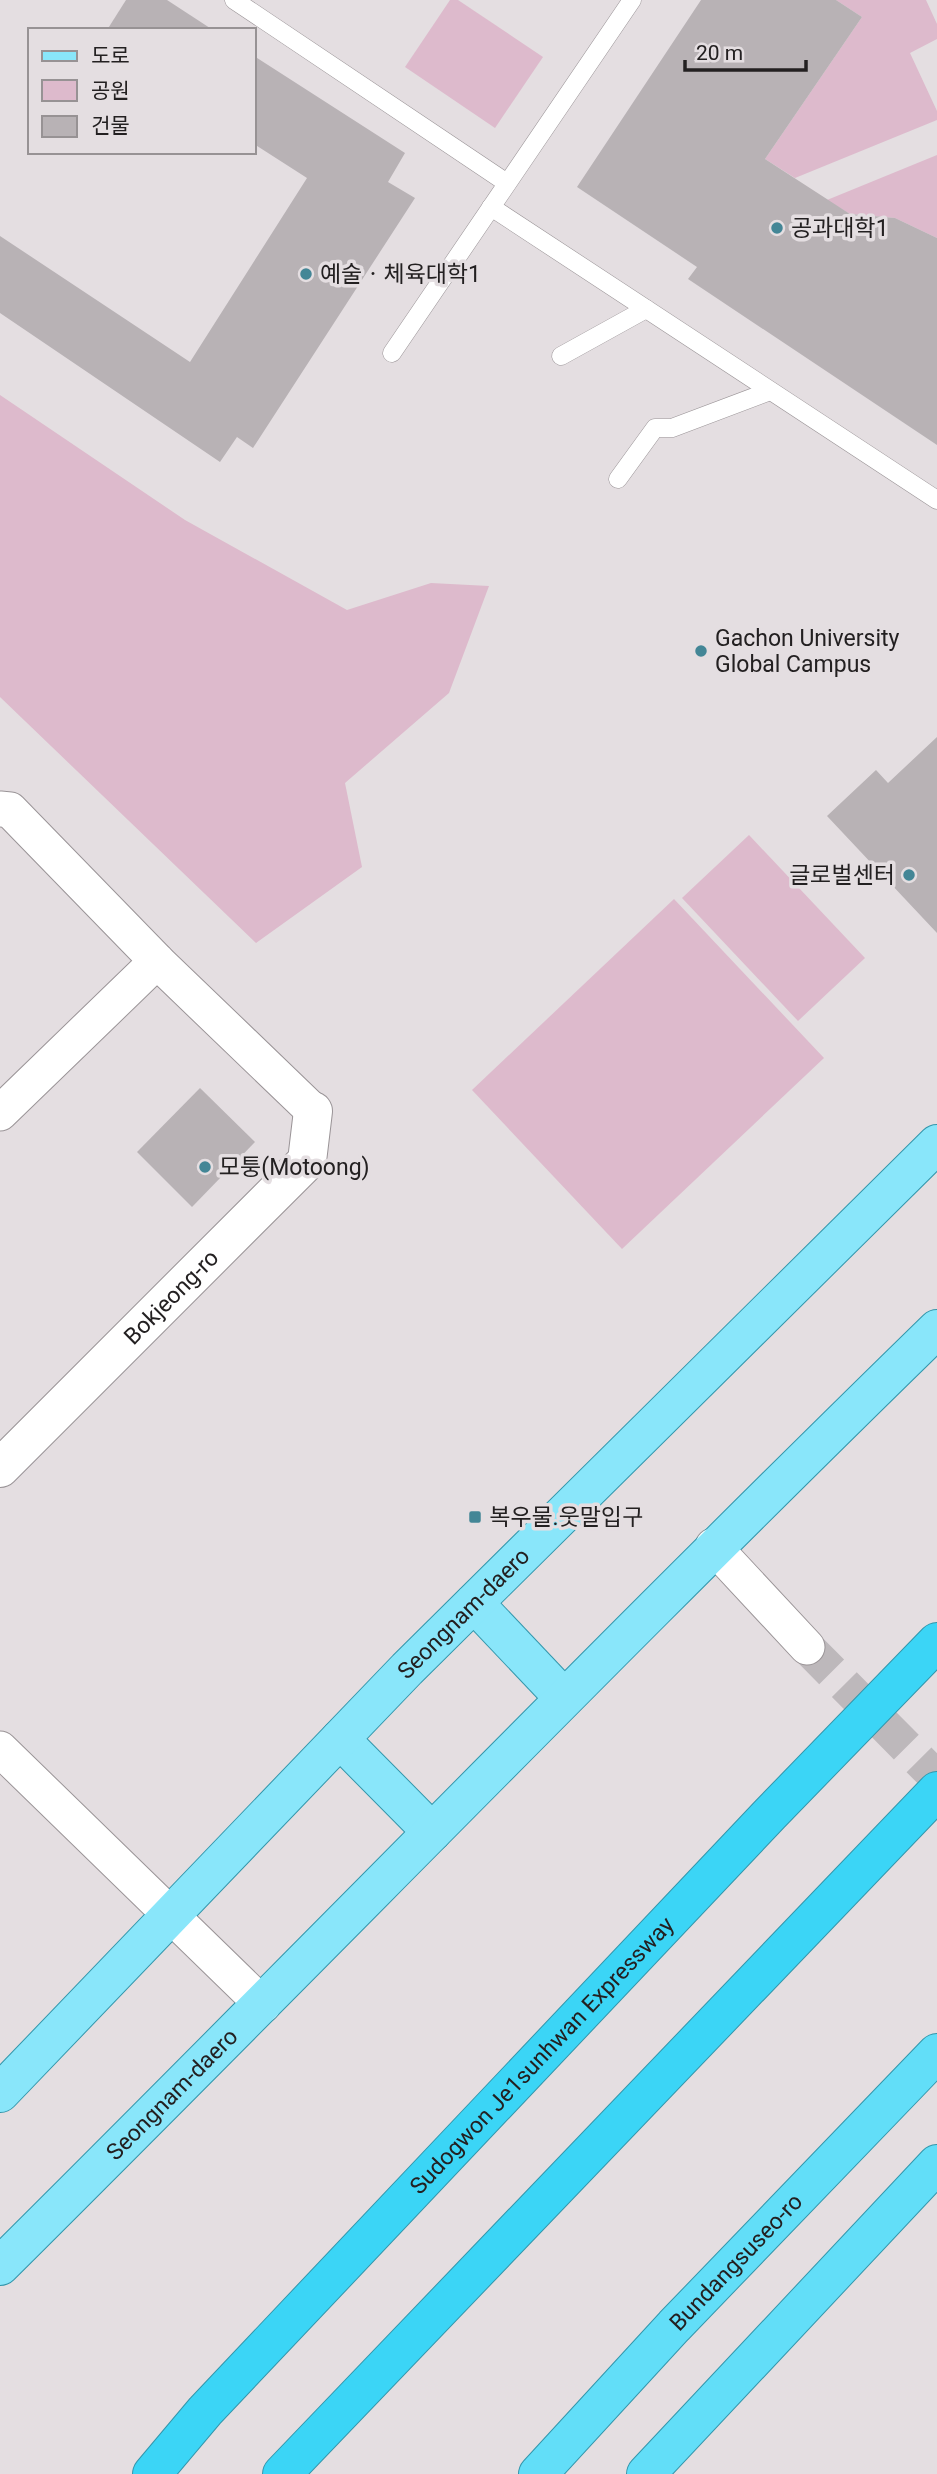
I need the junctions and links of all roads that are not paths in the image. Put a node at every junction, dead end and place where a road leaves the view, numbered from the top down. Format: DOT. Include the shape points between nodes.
graph roads {
  1 [pos="234,0"];
  2 [pos="632,0"];
  3 [pos="507,183"];
  4 [pos="491,207"];
  5 [pos="646,309"];
  6 [pos="392,353"];
  7 [pos="561,356"];
  8 [pos="770,391"];
  9 [pos="618,480"];
  10 [pos="937,500"];
  11 [pos="0,810"];
  12 [pos="157,961"];
  13 [pos="313,1111"];
  14 [pos="0,1113"];
  15 [pos="937,1144"];
  16 [pos="934,1338"];
  17 [pos="0,1468"];
  18 [pos="713,1546"];
  19 [pos="474,1603"];
  20 [pos="937,1642"];
  21 [pos="807,1647"];
  22 [pos="564,1698"];
  23 [pos="340,1739"];
  24 [pos="0,1749"];
  25 [pos="937,1791"];
  26 [pos="432,1832"];
  27 [pos="172,1914"];
  28 [pos="262,2005"];
  29 [pos="937,2053"];
  30 [pos="0,2093"];
  31 [pos="937,2164"];
  32 [pos="0,2266"];
  33 [pos="152,2474"];
  34 [pos="282,2474"];
  35 [pos="538,2474"];
  36 [pos="646,2474"];
  1 -- 3 [label="lane"];
  2 -- 3 [label="lane"];
  3 -- 4 [label="lane"];
  4 -- 5 [label="lane"];
  4 -- 6 [label="lane"];
  5 -- 7 [label="lane"];
  5 -- 8 [label="lane"];
  8 -- 9 [label="lane" via="671,428 655,428"];
  8 -- 10 [label="lane"];
  11 -- 12 [label="street" via="9,810"];
  12 -- 13 [label="street"];
  12 -- 14 [label="street"];
  13 -- 17 [label="street, Bokjeong-ro" via="307,1161"];
  15 -- 19 [label="main road, Seongnam-daero"];
  16 -- 18 [label="main road, Seongnam-daero"];
  18 -- 21 [label="street"];
  18 -- 22 [label="main road, Seongnam-daero"];
  19 -- 22 [label="main road"];
  19 -- 23 [label="main road, Seongnam-daero"];
  20 -- 33 [label="highway, Sudogwon Je1sunhwan Expressway" via="233,2381"];
  22 -- 26 [label="main road, Seongnam-daero"];
  23 -- 26 [label="main road"];
  23 -- 27 [label="main road, Seongnam-daero"];
  24 -- 27 [label="street"];
  25 -- 34 [label="highway"];
  26 -- 28 [label="main road, Seongnam-daero"];
  27 -- 28 [label="street"];
  27 -- 30 [label="main road, Seongnam-daero"];
  28 -- 32 [label="main road, Seongnam-daero"];
  29 -- 35 [label="highway, Bundangsuseo-ro"];
  31 -- 36 [label="highway"];
}
